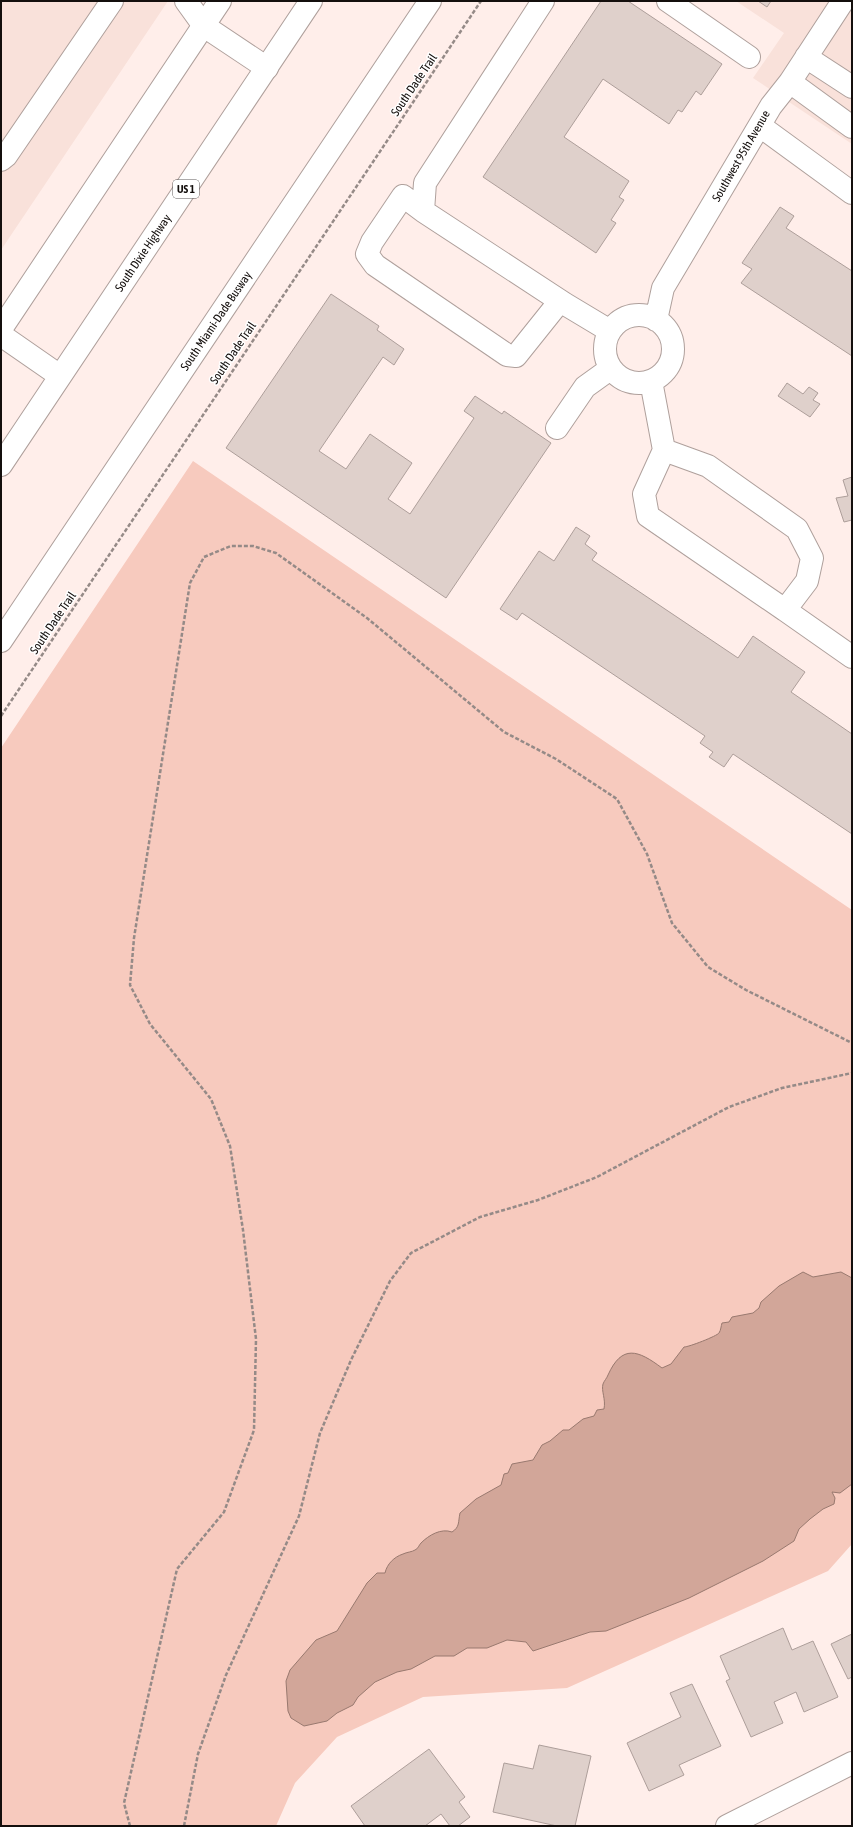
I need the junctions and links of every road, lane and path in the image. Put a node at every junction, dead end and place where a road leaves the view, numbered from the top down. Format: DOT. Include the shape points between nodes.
graph roads {
  1 [pos="112,1"];
  2 [pos="186,1"];
  3 [pos="220,1"];
  4 [pos="311,1"];
  5 [pos="430,1"];
  6 [pos="481,1"];
  7 [pos="543,1"];
  8 [pos="668,1"];
  9 [pos="843,1"];
  10 [pos="204,26"];
  11 [pos="749,56"];
  12 [pos="806,57"];
  13 [pos="267,68"];
  14 [pos="790,82"];
  15 [pos="852,87"];
  16 [pos="760,126"];
  17 [pos="852,127"];
  18 [pos="1,160"];
  19 [pos="852,193"];
  20 [pos="423,211"];
  21 [pos="560,301"];
  22 [pos="656,320"];
  23 [pos="1,329"];
  24 [pos="610,331"];
  25 [pos="1,334"];
  26 [pos="610,368"];
  27 [pos="60,376"];
  28 [pos="651,381"];
  29 [pos="557,428"];
  30 [pos="664,450"];
  31 [pos="1,465"];
  32 [pos="785,610"];
  33 [pos="1,641"];
  34 [pos="852,657"];
  35 [pos="1,716"];
  36 [pos="852,1043"];
  37 [pos="852,1073"];
  38 [pos="852,1763"];
  39 [pos="130,1826"];
  40 [pos="184,1826"];
  41 [pos="727,1826"];
  1 -- 18 [label="main road"];
  2 -- 10 [label="main road"];
  3 -- 10 [label="main road"];
  4 -- 13 [label="main road, South Dixie Highway / US 1"];
  5 -- 33 [label="main road, South Miami-Dade Busway"];
  6 -- 35 [label="path, South Dade Trail"];
  7 -- 20 [label="main road" via="425,183"];
  8 -- 11 [label="main road"];
  9 -- 12 [label="main road, Southwest 95th Avenue"];
  10 -- 13 [label="main road"];
  10 -- 23 [label="main road"];
  12 -- 14 [label="main road, Southwest 95th Avenue"];
  12 -- 15 [label="main road"];
  13 -- 27 [label="main road, South Dixie Highway / US 1"];
  14 -- 16 [label="main road, Southwest 95th Avenue" via="771,106"];
  14 -- 17 [label="main road"];
  16 -- 19 [label="main road"];
  16 -- 22 [label="main road, Southwest 95th Avenue" via="663,288"];
  20 -- 21 [label="main road"];
  20 -- 21 [label="main road" via="403,196 372,242 367,254 375,265 507,354 516,356"];
  21 -- 24 [label="main road"];
  22 -- 24 [label="main road" via="636,315 617,323"];
  22 -- 28 [label="main road" via="671,336 673,347 668,368"];
  24 -- 26 [label="main road" via="605,340 604,350"];
  25 -- 27 [label="main road"];
  26 -- 28 [label="main road" via="618,377 628,382"];
  26 -- 29 [label="main road" via="585,387"];
  27 -- 31 [label="main road, South Dixie Highway / US 1"];
  28 -- 30 [label="main road"];
  30 -- 32 [label="main road" via="644,494 648,516"];
  30 -- 32 [label="main road" via="708,466 797,529 812,558 807,581"];
  32 -- 34 [label="main road"];
  36 -- 39 [label="path" via="746,990 708,967 672,923 647,854 617,799 556,759 504,732 367,618 276,553 252,546 231,546 204,556 190,583 134,938 130,985 150,1024 211,1099 230,1146 256,1339 254,1430 224,1512 177,1569 124,1803"];
  37 -- 40 [label="path" via="782,1088 729,1107 597,1177 538,1200 480,1217 411,1252 390,1281 351,1360 320,1433 299,1516 226,1675 198,1754"];
  38 -- 41 [label="main road"];
}
